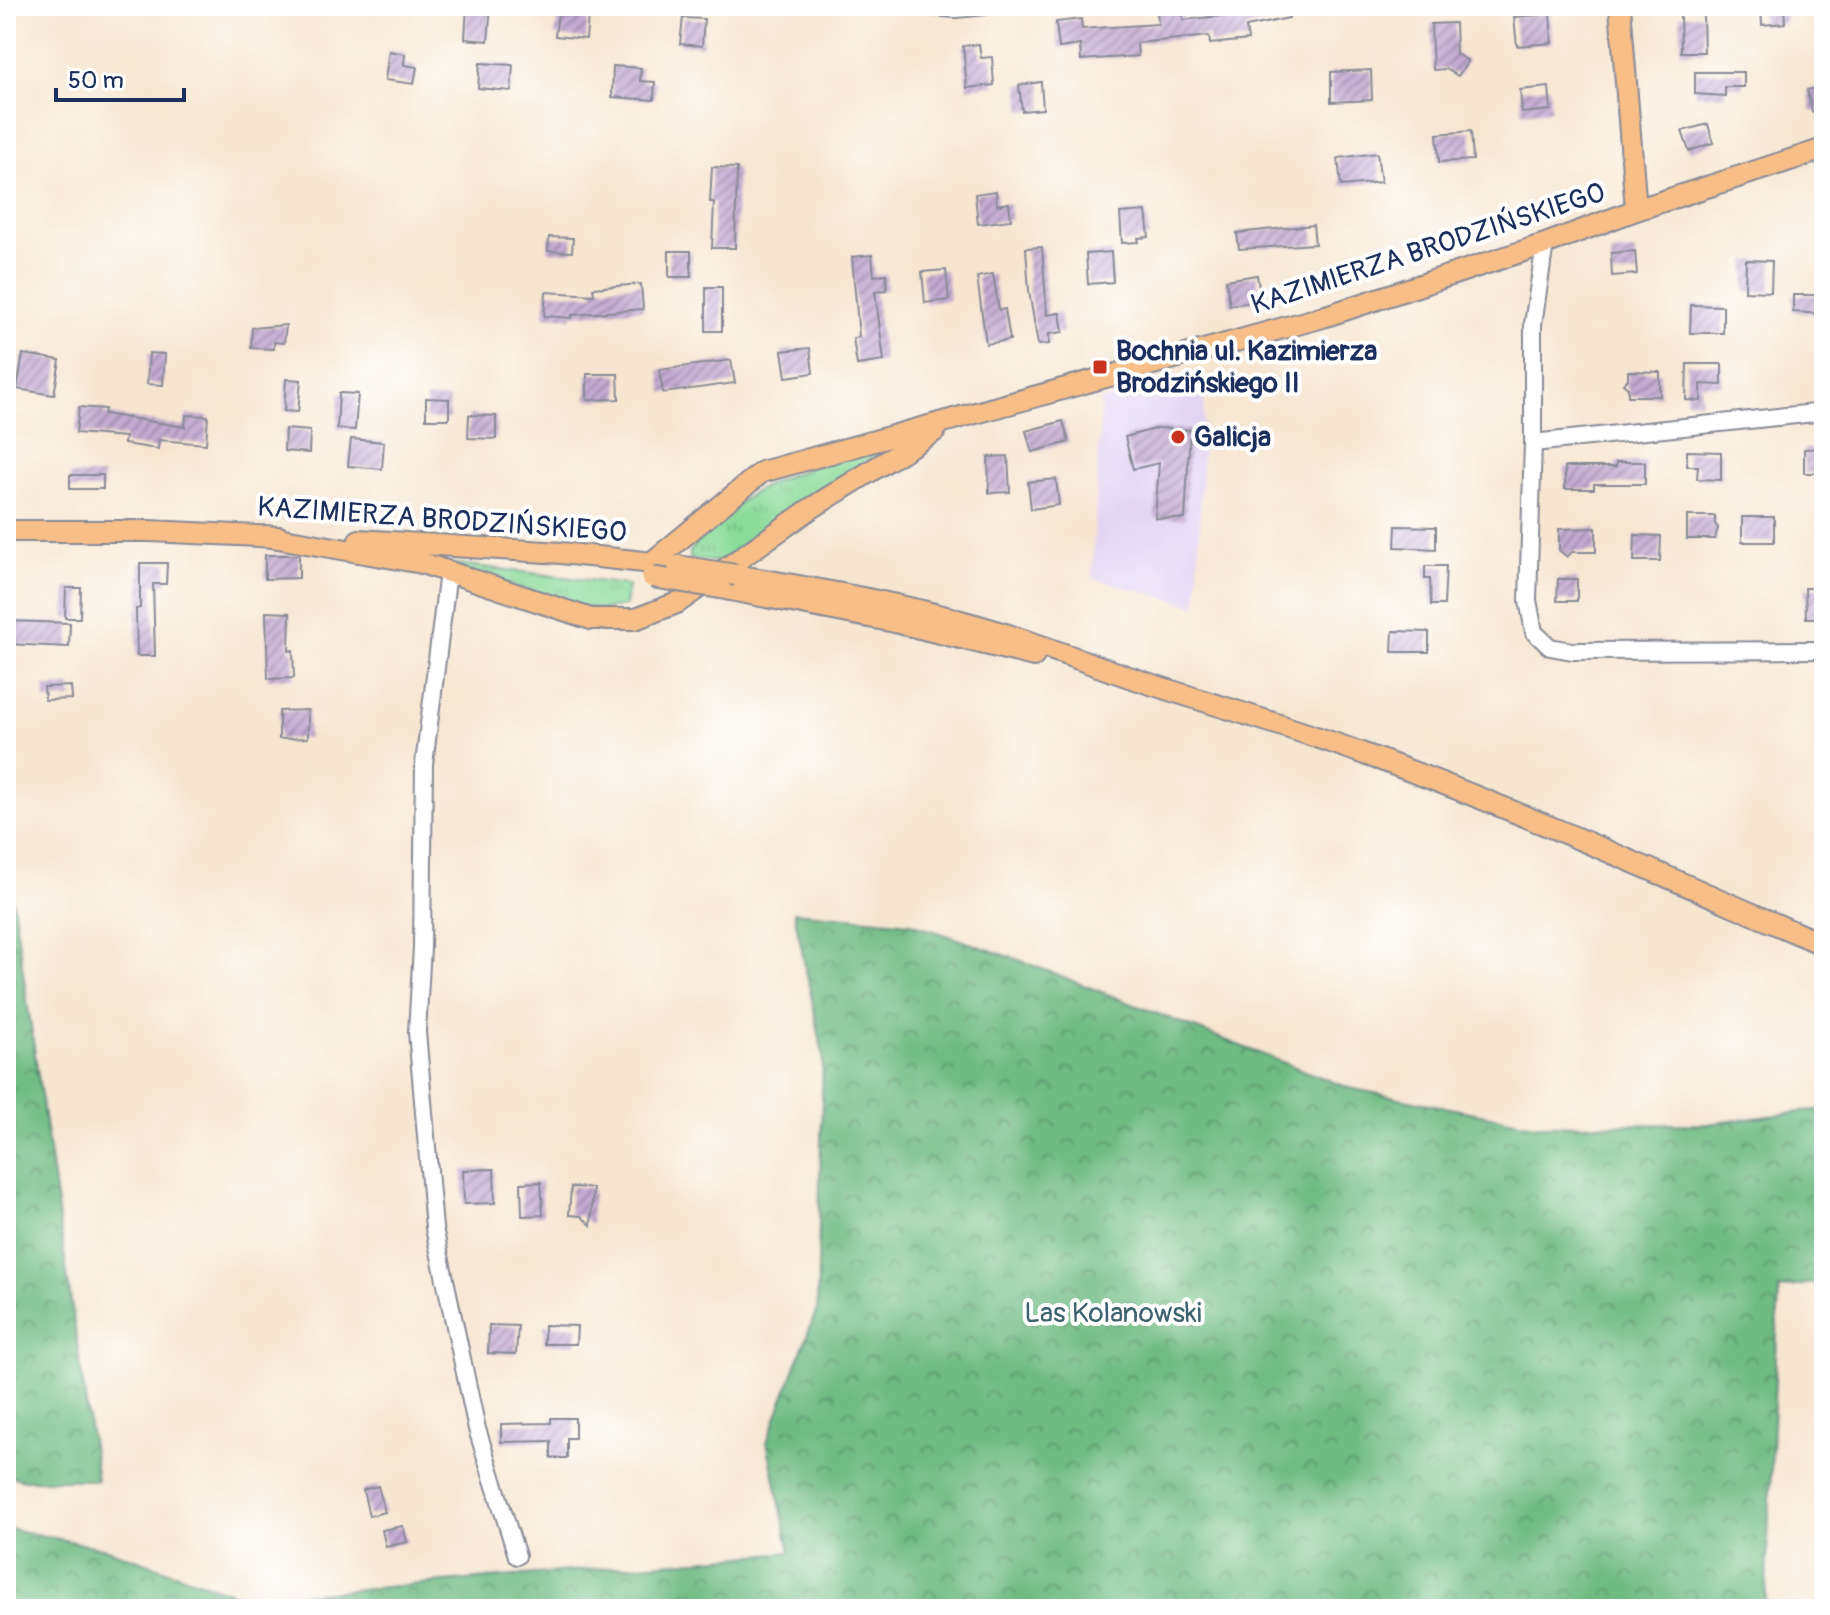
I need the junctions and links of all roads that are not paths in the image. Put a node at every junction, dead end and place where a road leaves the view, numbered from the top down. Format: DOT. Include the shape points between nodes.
graph roads {
  1 [pos="919,6"];
  2 [pos="985,6"];
  3 [pos="1620,6"];
  4 [pos="1824,149"];
  5 [pos="1636,210"];
  6 [pos="1545,244"];
  7 [pos="1824,412"];
  8 [pos="955,419"];
  9 [pos="1533,443"];
  10 [pos="6,531"];
  11 [pos="266,536"];
  12 [pos="652,570"];
  13 [pos="448,572"];
  14 [pos="728,581"];
  15 [pos="1824,650"];
  16 [pos="1824,945"];
  17 [pos="517,1556"];
  1 -- 2 [label="street"];
  3 -- 5 [label="main road"];
  4 -- 5 [label="main road, KAZIMIERZA BRODZIŃSKIEGO"];
  5 -- 6 [label="main road, KAZIMIERZA BRODZIŃSKIEGO"];
  6 -- 8 [label="main road, KAZIMIERZA BRODZIŃSKIEGO" via="1323,317"];
  6 -- 9 [label="street" via="1533,324"];
  7 -- 9 [label="street"];
  8 -- 12 [label="main road, KAZIMIERZA BRODZIŃSKIEGO" via="762,472"];
  8 -- 13 [label="main road, KAZIMIERZA BRODZIŃSKIEGO" via="821,501 677,603 635,619 573,615"];
  9 -- 15 [label="street" via="1528,600 1534,632 1550,647"];
  10 -- 11 [label="main road, KAZIMIERZA BRODZIŃSKIEGO"];
  11 -- 12 [label="main road, KAZIMIERZA BRODZIŃSKIEGO"];
  11 -- 13 [label="main road"];
  12 -- 14 [label="main road, bridge"];
  12 -- 14 [label="main road, bridge" via="678,566"];
  13 -- 17 [label="street, KAZIMIERZA BRODZIŃSKIEGO" via="424,764 417,1032 434,1228 477,1429"];
  14 -- 16 [label="main road" via="1132,678 1234,709 1515,812"];
}
